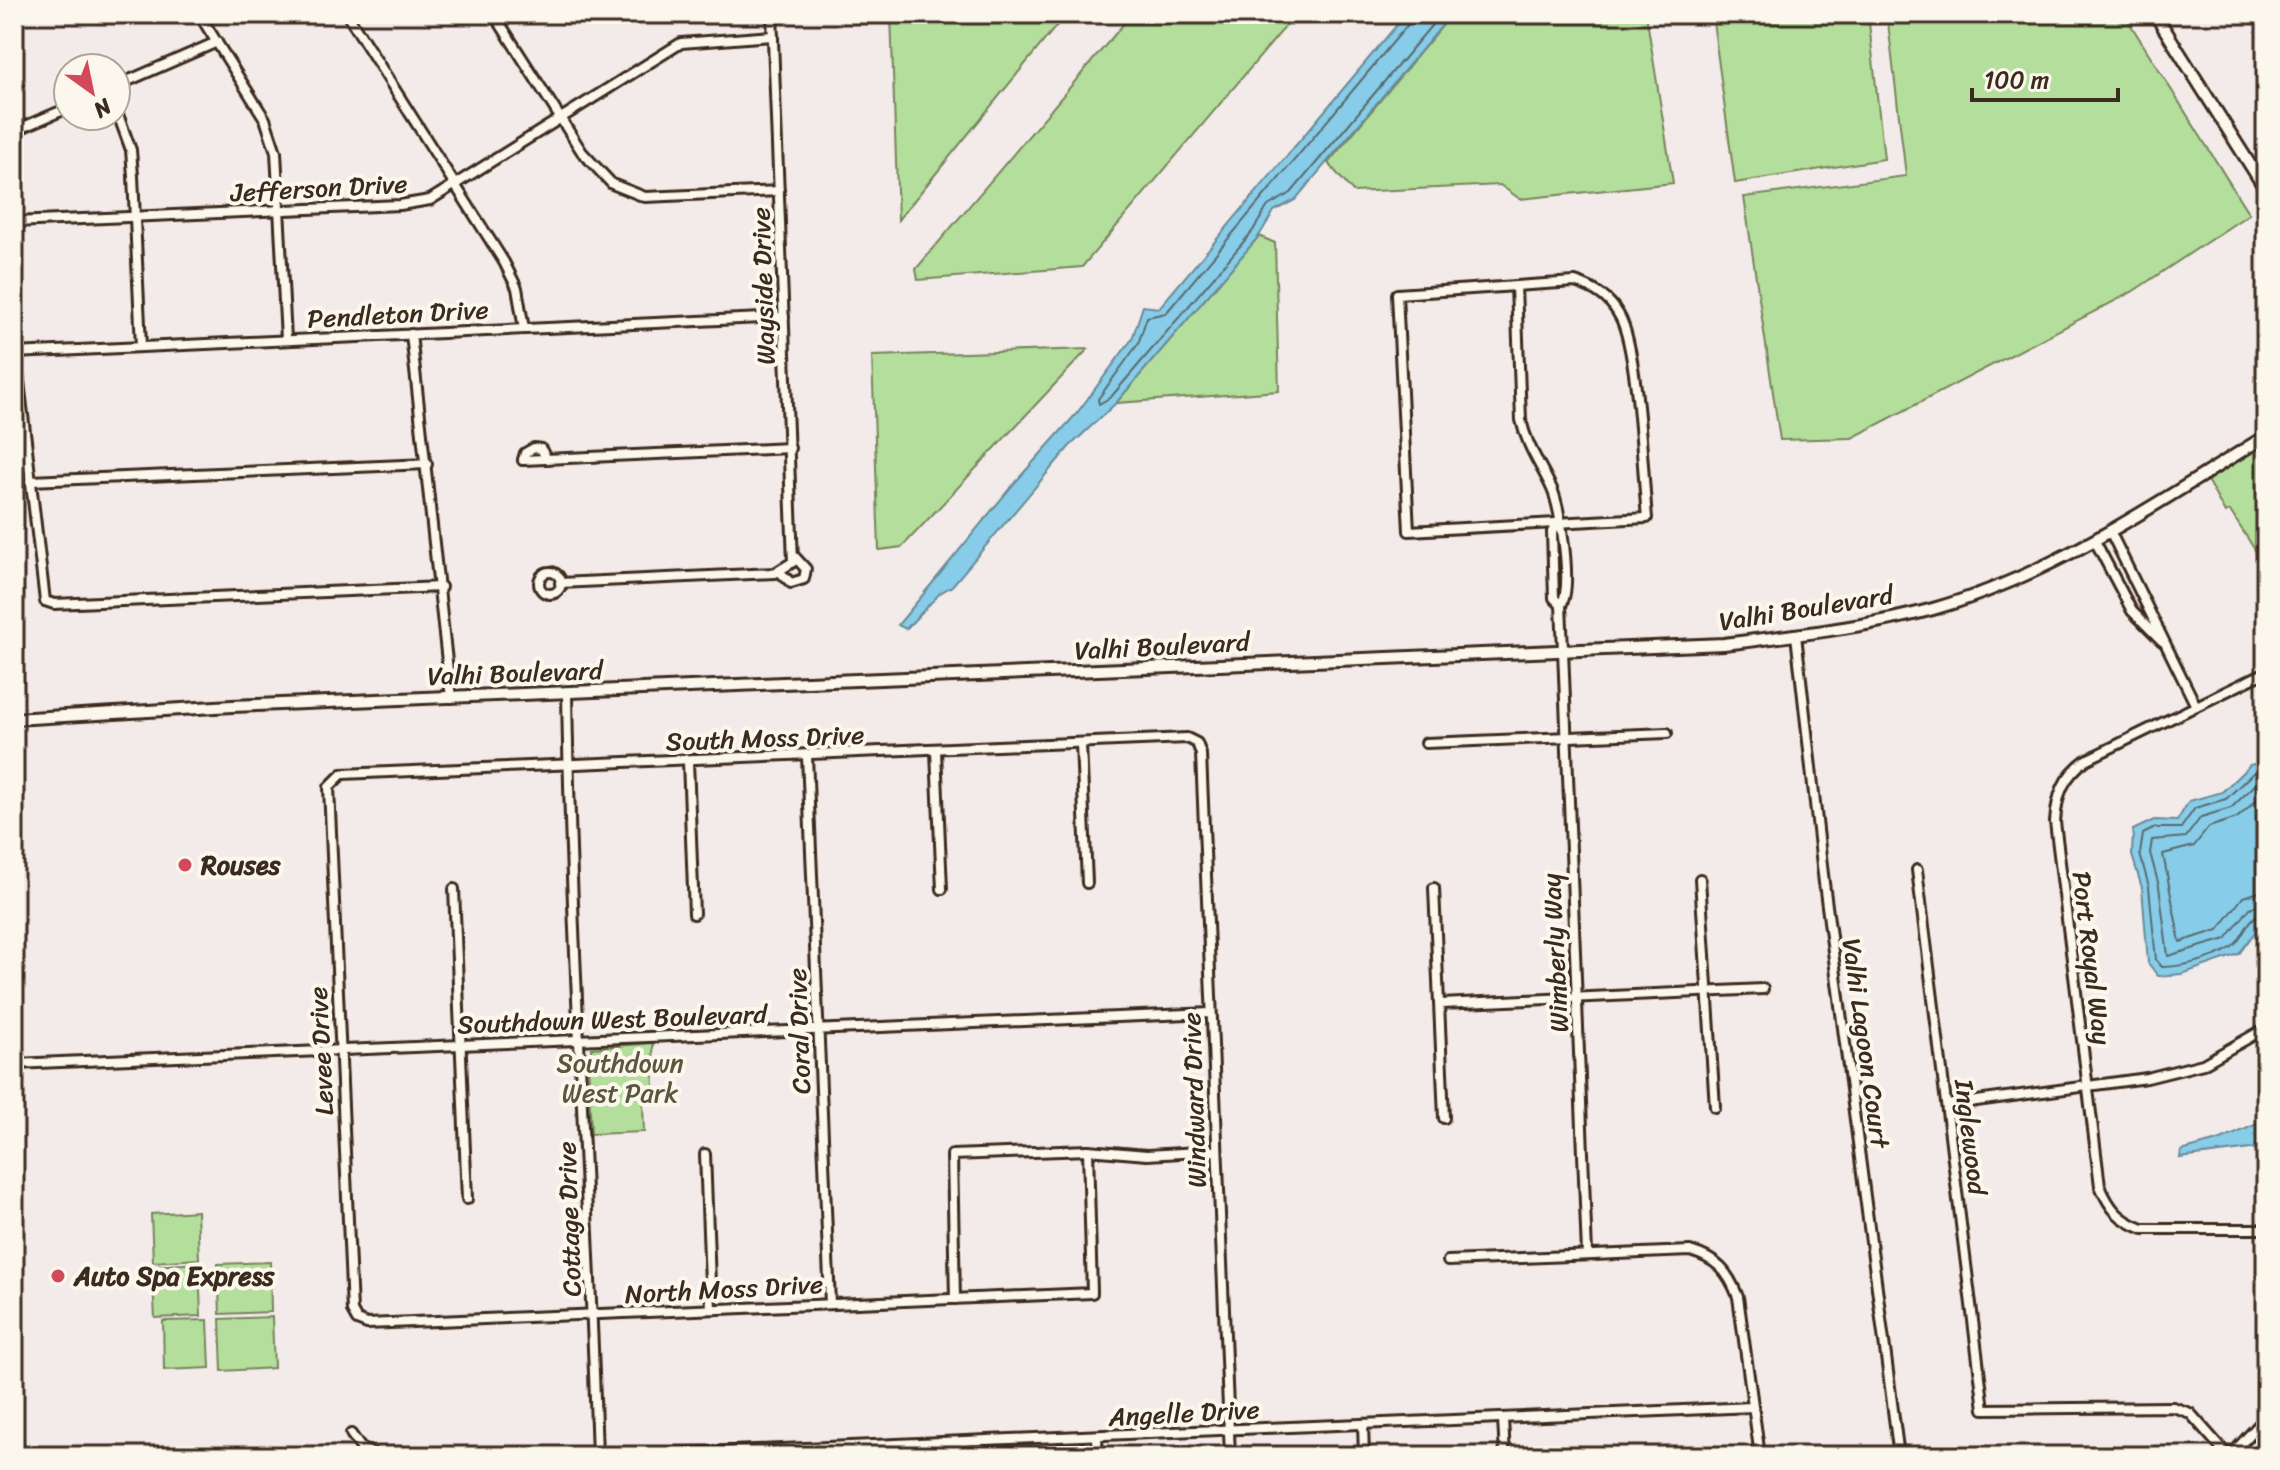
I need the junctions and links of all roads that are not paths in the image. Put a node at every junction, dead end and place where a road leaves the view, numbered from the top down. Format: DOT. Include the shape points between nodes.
graph roads {
  1 [pos="199,14"];
  2 [pos="347,14"];
  3 [pos="494,14"];
  4 [pos="772,14"];
  5 [pos="2155,14"];
  6 [pos="773,36"];
  7 [pos="217,42"];
  8 [pos="132,79"];
  9 [pos="52,115"];
  10 [pos="561,119"];
  11 [pos="14,131"];
  12 [pos="124,132"];
  13 [pos="456,186"];
  14 [pos="2266,190"];
  15 [pos="779,191"];
  16 [pos="280,211"];
  17 [pos="135,217"];
  18 [pos="14,222"];
  19 [pos="1516,286"];
  20 [pos="784,317"];
  21 [pos="524,329"];
  22 [pos="411,334"];
  23 [pos="14,339"];
  24 [pos="286,339"];
  25 [pos="141,346"];
  26 [pos="15,353"];
  27 [pos="2266,436"];
  28 [pos="790,448"];
  29 [pos="523,460"];
  30 [pos="427,464"];
  31 [pos="30,481"];
  32 [pos="1558,523"];
  33 [pos="2110,531"];
  34 [pos="2095,541"];
  35 [pos="795,557"];
  36 [pos="781,573"];
  37 [pos="560,583"];
  38 [pos="441,587"];
  39 [pos="1796,635"];
  40 [pos="2166,644"];
  41 [pos="1563,650"];
  42 [pos="2266,672"];
  43 [pos="567,693"];
  44 [pos="451,698"];
  45 [pos="2196,706"];
  46 [pos="14,719"];
  47 [pos="1667,733"];
  48 [pos="1565,738"];
  49 [pos="1197,743"];
  50 [pos="1426,743"];
  51 [pos="1081,744"];
  52 [pos="936,751"];
  53 [pos="807,756"];
  54 [pos="688,761"];
  55 [pos="568,766"];
  56 [pos="334,779"];
  57 [pos="1917,870"];
  58 [pos="1700,879"];
  59 [pos="1087,883"];
  60 [pos="1434,888"];
  61 [pos="454,889"];
  62 [pos="942,889"];
  63 [pos="694,914"];
  64 [pos="1763,989"];
  65 [pos="1707,992"];
  66 [pos="1577,998"];
  67 [pos="1441,1004"];
  68 [pos="1211,1013"];
  69 [pos="2266,1028"];
  70 [pos="820,1031"];
  71 [pos="582,1040"];
  72 [pos="461,1044"];
  73 [pos="341,1050"];
  74 [pos="14,1064"];
  75 [pos="2088,1087"];
  76 [pos="1947,1105"];
  77 [pos="1715,1107"];
  78 [pos="1444,1118"];
  79 [pos="1088,1150"];
  80 [pos="1216,1151"];
  81 [pos="705,1154"];
  82 [pos="467,1199"];
  83 [pos="2266,1229"];
  84 [pos="1587,1254"];
  85 [pos="1448,1261"];
  86 [pos="955,1299"];
  87 [pos="830,1304"];
  88 [pos="711,1309"];
  89 [pos="592,1315"];
  90 [pos="357,1320"];
  91 [pos="1753,1407"];
  92 [pos="2266,1417"];
  93 [pos="1503,1419"];
  94 [pos="1363,1424"];
  95 [pos="1229,1431"];
  96 [pos="351,1434"];
  97 [pos="1097,1437"];
  98 [pos="14,1438"];
  99 [pos="963,1442"];
  100 [pos="16,1456"];
  101 [pos="378,1456"];
  102 [pos="597,1456"];
  103 [pos="617,1456"];
  104 [pos="964,1456"];
  105 [pos="1098,1456"];
  106 [pos="1230,1456"];
  107 [pos="1364,1456"];
  108 [pos="1505,1456"];
  109 [pos="1760,1456"];
  110 [pos="1899,1456"];
  111 [pos="2229,1456"];
  1 -- 7 [label="street"];
  2 -- 13 [label="street"];
  3 -- 10 [label="street"];
  4 -- 6 [label="street, Wayside Drive"];
  5 -- 14 [label="street"];
  6 -- 10 [label="street, Jefferson Drive" via="681,43"];
  6 -- 15 [label="street, Wayside Drive"];
  7 -- 8 [label="street"];
  7 -- 16 [label="street" via="270,131"];
  9 -- 11 [label="street"];
  10 -- 13 [label="street, Jefferson Drive"];
  10 -- 15 [label="street" via="595,170 628,192 654,197"];
  12 -- 17 [label="street" via="131,150"];
  13 -- 16 [label="street, Jefferson Drive" via="430,200 400,205"];
  13 -- 21 [label="street" via="517,288"];
  15 -- 20 [label="street, Wayside Drive"];
  16 -- 17 [label="street, Jefferson Drive"];
  16 -- 24 [label="street"];
  17 -- 18 [label="street, Jefferson Drive"];
  17 -- 25 [label="street"];
  19 -- 32 [label="street" via="1521,420 1526,442 1553,491"];
  19 -- 32 [label="street" via="1575,282 1608,299 1621,317 1647,518"];
  19 -- 32 [label="street" via="1397,294 1409,531"];
  20 -- 21 [label="street, Pendleton Drive"];
  20 -- 28 [label="street, Wayside Drive"];
  21 -- 22 [label="street, Pendleton Drive"];
  22 -- 24 [label="street, Pendleton Drive"];
  22 -- 30 [label="street"];
  23 -- 26 [label="street"];
  24 -- 25 [label="street, Pendleton Drive"];
  25 -- 26 [label="street, Pendleton Drive"];
  26 -- 31 [label="street"];
  27 -- 33 [label="street, Valhi Boulevard"];
  28 -- 29 [label="street"];
  28 -- 35 [label="street, Wayside Drive"];
  30 -- 31 [label="street"];
  30 -- 38 [label="street"];
  31 -- 38 [label="street" via="45,601 54,604"];
  32 -- 41 [label="street, Wimberly Way" via="1552,532 1554,598 1561,605"];
  33 -- 34 [label="street, Valhi Boulevard"];
  33 -- 40 [label="street"];
  34 -- 39 [label="street, Valhi Boulevard" via="1936,608 1859,627"];
  34 -- 40 [label="street" via="2132,611"];
  35 -- 36 [label="street"];
  35 -- 36 [label="street, Wayside Drive" via="806,569 804,579 791,583"];
  36 -- 37 [label="street"];
  38 -- 44 [label="street"];
  39 -- 41 [label="street, Valhi Boulevard" via="1724,644"];
  39 -- 110 [label="street, Valhi Lagoon Court"];
  40 -- 45 [label="street"];
  41 -- 43 [label="street, Valhi Boulevard"];
  41 -- 48 [label="street, Wimberly Way"];
  42 -- 45 [label="street, Port Royal Way"];
  43 -- 44 [label="street, Valhi Boulevard"];
  43 -- 55 [label="street, Cottage Drive"];
  44 -- 46 [label="street, Valhi Boulevard"];
  45 -- 75 [label="street, Port Royal Way" via="2086,760 2068,773 2057,797 2055,822"];
  47 -- 48 [label="street"];
  48 -- 50 [label="street"];
  48 -- 66 [label="street, Wimberly Way"];
  49 -- 51 [label="street, South Moss Drive" via="1187,738"];
  49 -- 68 [label="street, Windward Drive"];
  51 -- 52 [label="street, South Moss Drive"];
  51 -- 59 [label="street"];
  52 -- 53 [label="street, South Moss Drive"];
  52 -- 62 [label="street"];
  53 -- 54 [label="street, South Moss Drive"];
  53 -- 70 [label="street, Coral Drive"];
  54 -- 55 [label="street, South Moss Drive"];
  54 -- 63 [label="street"];
  55 -- 56 [label="street, South Moss Drive" via="342,774"];
  55 -- 71 [label="street, Cottage Drive"];
  56 -- 73 [label="street, Levee Drive" via="329,787"];
  57 -- 76 [label="street, Inglewood"];
  58 -- 65 [label="street"];
  60 -- 67 [label="street"];
  61 -- 72 [label="street"];
  64 -- 65 [label="street"];
  65 -- 66 [label="street"];
  65 -- 77 [label="street"];
  66 -- 67 [label="street"];
  66 -- 84 [label="street, Wimberly Way"];
  67 -- 78 [label="street"];
  68 -- 70 [label="street, Southdown West Boulevard"];
  68 -- 80 [label="street, Windward Drive"];
  69 -- 75 [label="street" via="2203,1064"];
  70 -- 71 [label="street, Southdown West Boulevard"];
  70 -- 87 [label="street, Coral Drive"];
  71 -- 72 [label="street, Southdown West Boulevard"];
  71 -- 89 [label="street, Cottage Drive"];
  72 -- 73 [label="street, Southdown West Boulevard"];
  72 -- 82 [label="street"];
  73 -- 74 [label="street, Southdown West Boulevard"];
  73 -- 90 [label="street, Levee Drive" via="352,1311"];
  75 -- 76 [label="street"];
  75 -- 83 [label="street, Port Royal Way" via="2100,1186 2110,1209 2126,1222 2143,1229"];
  76 -- 111 [label="street, Inglewood" via="1984,1409 2173,1407 2190,1413"];
  79 -- 80 [label="street" via="1147,1155"];
  79 -- 86 [label="street" via="952,1155"];
  79 -- 86 [label="street, North Moss Drive" via="1092,1293"];
  80 -- 95 [label="street, Windward Drive"];
  81 -- 88 [label="street"];
  84 -- 85 [label="street"];
  84 -- 91 [label="street" via="1690,1251 1712,1258 1730,1276 1738,1297"];
  86 -- 87 [label="street, North Moss Drive"];
  87 -- 88 [label="street, North Moss Drive"];
  88 -- 89 [label="street, North Moss Drive"];
  89 -- 90 [label="street, North Moss Drive" via="367,1324"];
  89 -- 102 [label="street, Cottage Drive"];
  91 -- 93 [label="street, Angelle Drive"];
  91 -- 109 [label="street"];
  92 -- 111 [label="street"];
  93 -- 94 [label="street, Angelle Drive"];
  93 -- 108 [label="street"];
  94 -- 95 [label="street, Angelle Drive"];
  94 -- 107 [label="street"];
  95 -- 97 [label="street, Angelle Drive"];
  95 -- 106 [label="street, Windward Drive"];
  96 -- 101 [label="street" via="361,1448"];
  97 -- 99 [label="street, Angelle Drive"];
  97 -- 105 [label="street"];
  98 -- 100 [label="street"];
  99 -- 103 [label="street, Angelle Drive"];
  99 -- 104 [label="street"];
}
